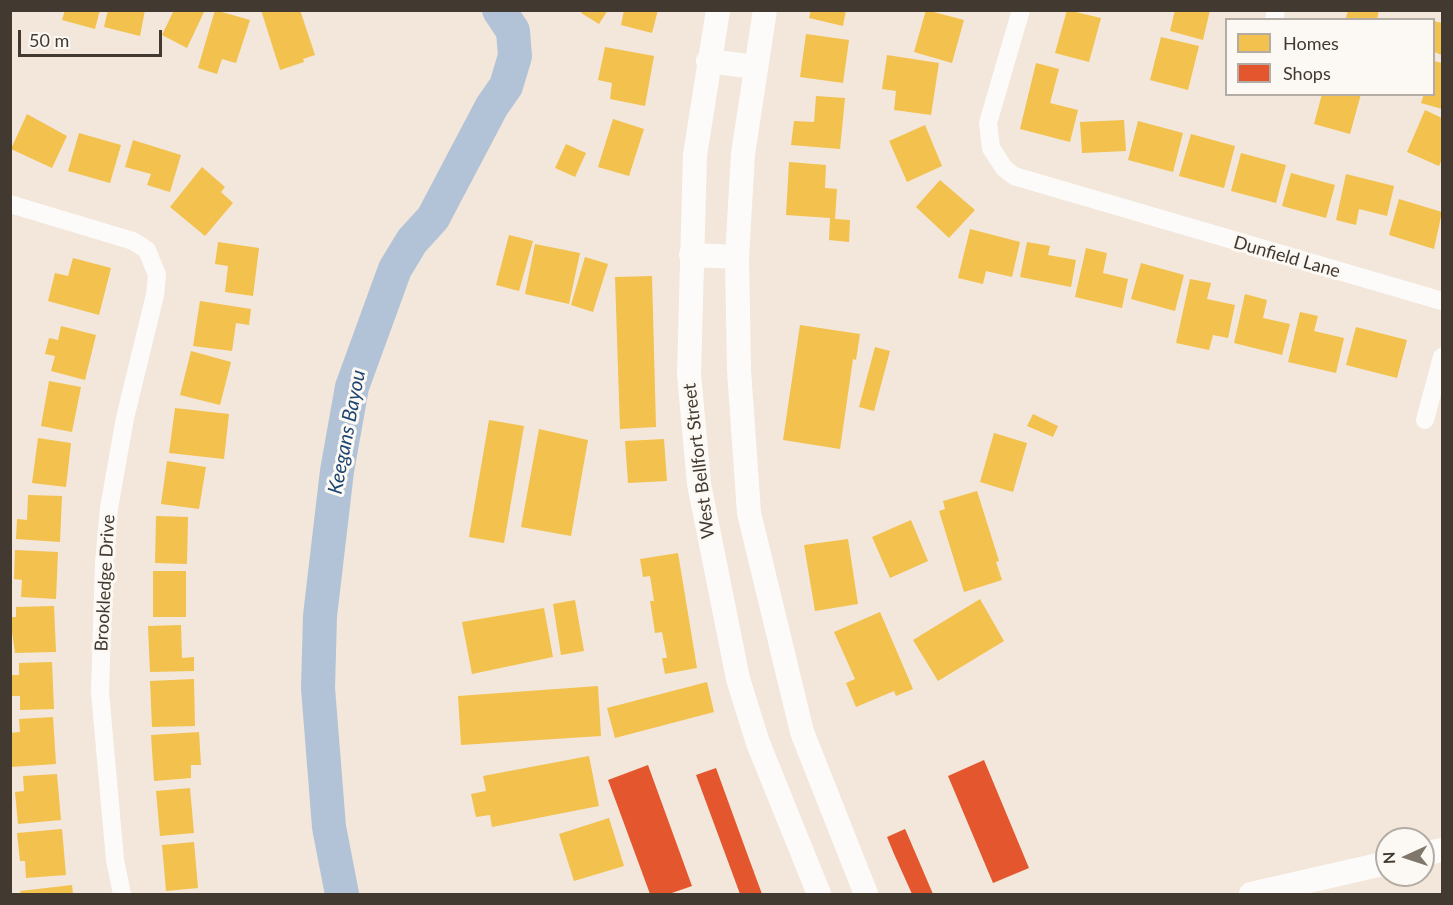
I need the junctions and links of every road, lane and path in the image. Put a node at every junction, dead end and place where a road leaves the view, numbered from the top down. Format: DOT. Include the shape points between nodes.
graph roads {
  1 [pos="718,10"];
  2 [pos="765,10"];
  3 [pos="1021,10"];
  4 [pos="708,61"];
  5 [pos="755,67"];
  6 [pos="10,204"];
  7 [pos="691,255"];
  8 [pos="737,257"];
  9 [pos="1443,301"];
  10 [pos="1443,357"];
  11 [pos="1425,420"];
  12 [pos="1375,867"];
  13 [pos="1318,887"];
  14 [pos="122,894"];
  15 [pos="819,894"];
  16 [pos="866,894"];
  17 [pos="1251,894"];
  1 -- 4 [label="main road, West Bellfort Street"];
  2 -- 5 [label="main road"];
  3 -- 9 [label="street, Dunfield Lane" via="988,123 991,148 1004,168 1025,181"];
  4 -- 5 [label="main road"];
  4 -- 7 [label="main road, West Bellfort Street" via="695,155"];
  5 -- 8 [label="main road" via="743,154"];
  6 -- 14 [label="street, Brookledge Drive" via="133,241 147,250 157,275 125,418 104,563 100,692 115,860"];
  7 -- 8 [label="main road"];
  7 -- 15 [label="main road, West Bellfort Street" via="689,374 704,522 738,679 758,743"];
  8 -- 16 [label="main road" via="739,370 749,513 802,732"];
  10 -- 11 [label="street"];
  12 -- 13 [label="main road"];
  13 -- 17 [label="main road"];
}
